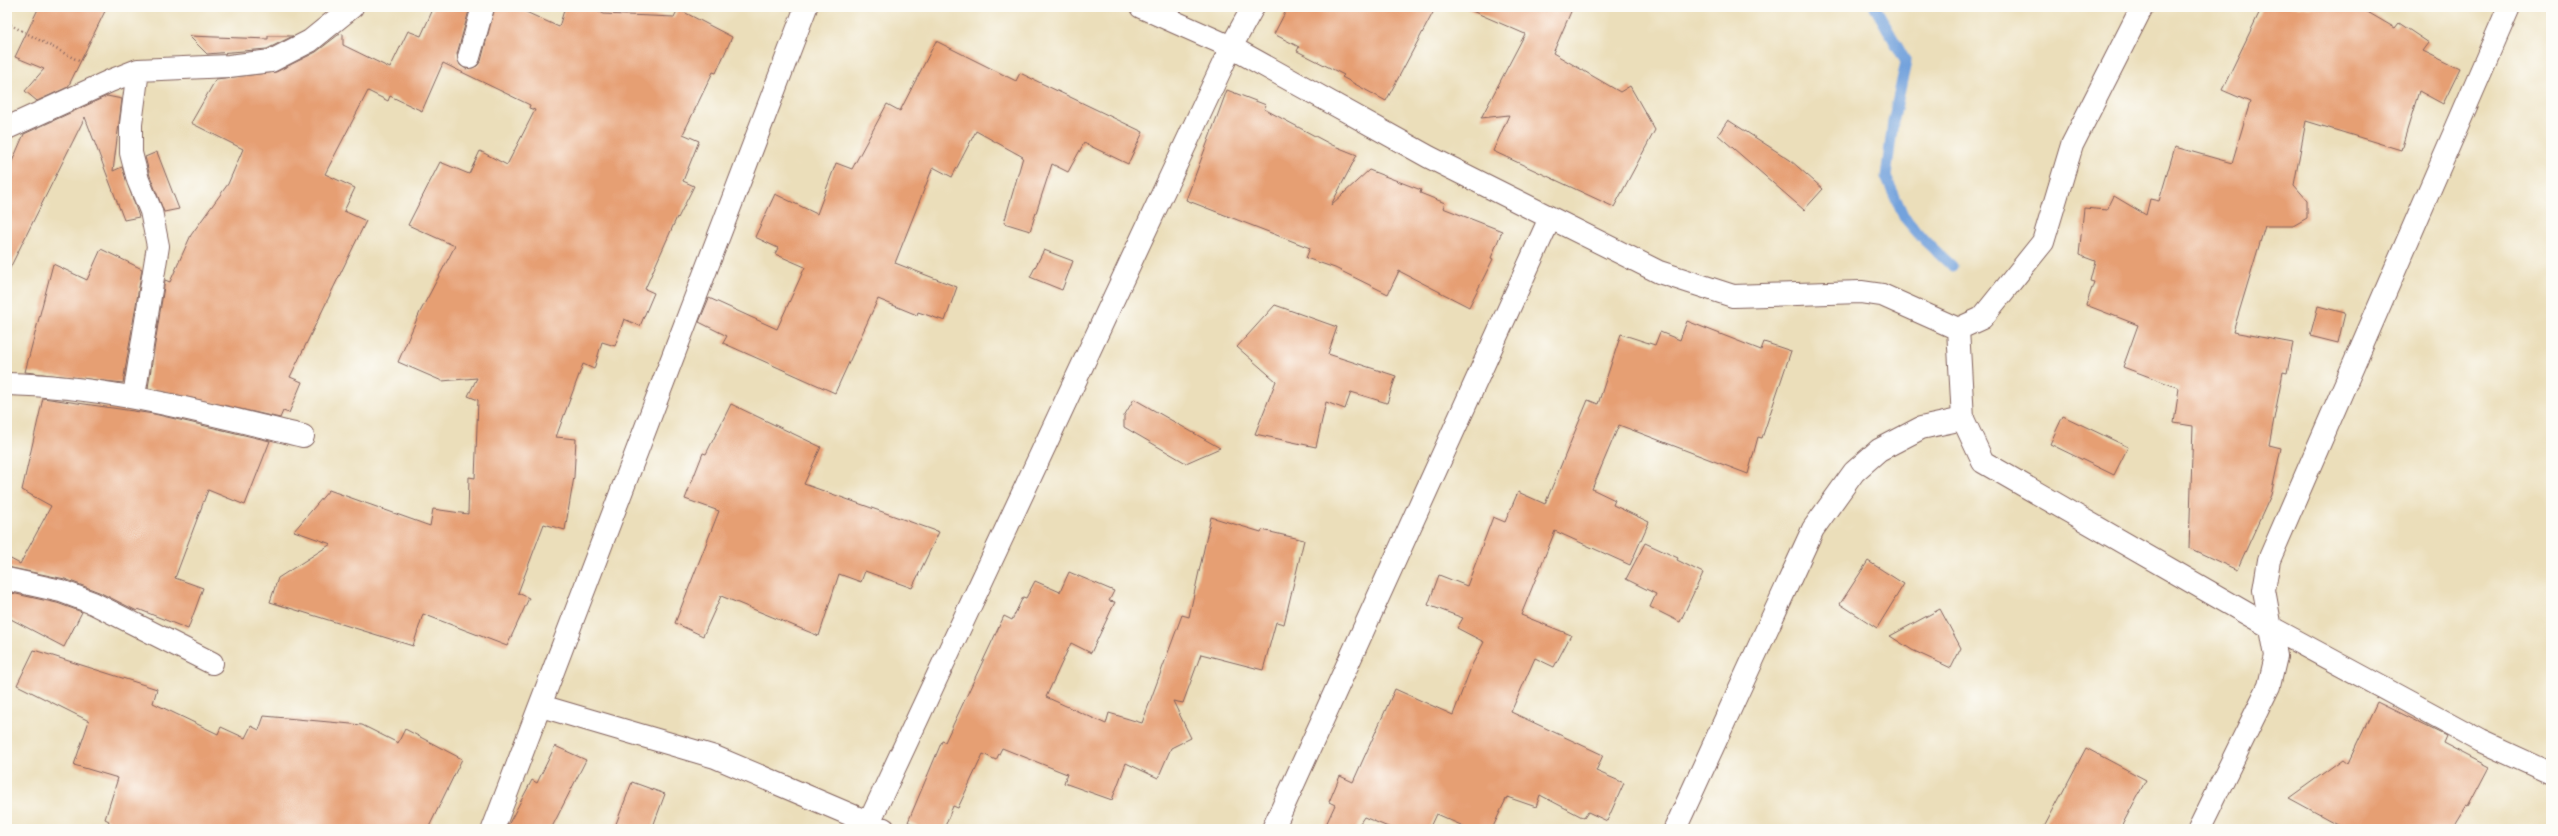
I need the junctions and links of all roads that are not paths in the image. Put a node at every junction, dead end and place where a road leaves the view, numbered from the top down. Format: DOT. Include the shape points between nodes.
graph roads {
  1 [pos="352,7"];
  2 [pos="483,7"];
  3 [pos="806,7"];
  4 [pos="1141,7"];
  5 [pos="1253,7"];
  6 [pos="2142,7"];
  7 [pos="2509,7"];
  8 [pos="1232,47"];
  9 [pos="469,57"];
  10 [pos="138,70"];
  11 [pos="7,128"];
  12 [pos="1550,218"];
  13 [pos="1958,329"];
  14 [pos="7,384"];
  15 [pos="134,396"];
  16 [pos="1963,419"];
  17 [pos="304,436"];
  18 [pos="7,579"];
  19 [pos="2272,628"];
  20 [pos="212,663"];
  21 [pos="541,706"];
  22 [pos="2551,773"];
  23 [pos="873,827"];
  24 [pos="493,829"];
  25 [pos="1273,829"];
  26 [pos="1674,829"];
  27 [pos="2199,829"];
  1 -- 10 [label="street" via="310,41 271,61 229,66"];
  2 -- 9 [label="street"];
  3 -- 21 [label="street"];
  4 -- 8 [label="street"];
  5 -- 8 [label="street"];
  6 -- 13 [label="street" via="2072,145 2043,242 1982,318"];
  7 -- 19 [label="street" via="2269,560 2264,590"];
  8 -- 12 [label="street" via="1429,157"];
  8 -- 23 [label="street"];
  10 -- 11 [label="street"];
  10 -- 15 [label="street" via="131,124 131,153 138,180 151,211 158,246"];
  12 -- 13 [label="street" via="1659,272 1733,296 1861,292 1882,295"];
  12 -- 25 [label="street"];
  13 -- 16 [label="street"];
  14 -- 15 [label="street" via="56,385"];
  15 -- 17 [label="street"];
  16 -- 19 [label="street" via="1983,462"];
  16 -- 26 [label="street" via="1921,428 1878,450 1854,472 1813,529"];
  18 -- 20 [label="street" via="61,591 93,603"];
  19 -- 22 [label="street" via="2481,740"];
  19 -- 27 [label="street" via="2276,656 2269,686"];
  21 -- 23 [label="street" via="715,757"];
  21 -- 24 [label="street"];
}
